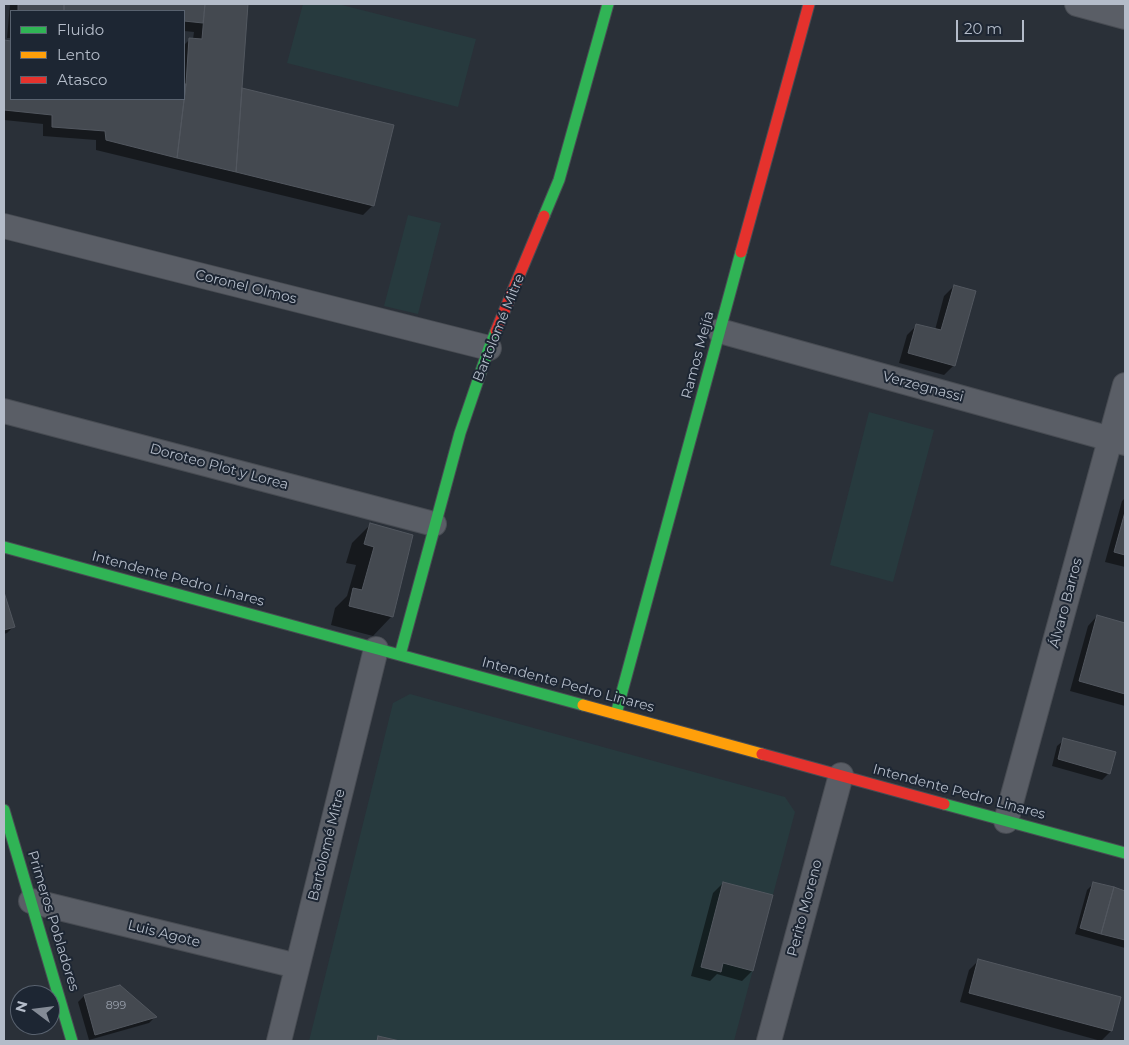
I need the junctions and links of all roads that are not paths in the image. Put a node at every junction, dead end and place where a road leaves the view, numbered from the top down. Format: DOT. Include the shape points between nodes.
graph roads {
  1 [pos="608,4"];
  2 [pos="809,4"];
  3 [pos="1077,4"];
  4 [pos="1125,17"];
  5 [pos="4,226"];
  6 [pos="720,331"];
  7 [pos="489,348"];
  8 [pos="1125,385"];
  9 [pos="4,411"];
  10 [pos="1118,441"];
  11 [pos="434,524"];
  12 [pos="4,547"];
  13 [pos="376,649"];
  14 [pos="400,655"];
  15 [pos="616,714"];
  16 [pos="841,775"];
  17 [pos="4,810"];
  18 [pos="1006,821"];
  19 [pos="1125,853"];
  20 [pos="31,901"];
  21 [pos="298,966"];
  22 [pos="72,1041"];
  23 [pos="279,1041"];
  24 [pos="769,1041"];
  1 -- 7 [label="street, Bartolomé Mitre" via="559,180"];
  2 -- 6 [label="street, Ramos Mejía"];
  3 -- 4 [label="street"];
  5 -- 7 [label="street, Coronel Olmos"];
  6 -- 10 [label="street, Verzegnassi"];
  6 -- 15 [label="street, Ramos Mejía"];
  7 -- 11 [label="street, Bartolomé Mitre"];
  8 -- 10 [label="street, Álvaro Barros"];
  9 -- 11 [label="street, Doroteo Plot y Lorea"];
  10 -- 18 [label="street, Álvaro Barros"];
  11 -- 14 [label="street, Bartolomé Mitre"];
  12 -- 13 [label="street, Intendente Pedro Linares"];
  13 -- 14 [label="street, Intendente Pedro Linares"];
  13 -- 21 [label="street, Bartolomé Mitre"];
  14 -- 15 [label="street, Intendente Pedro Linares"];
  15 -- 16 [label="street, Intendente Pedro Linares"];
  16 -- 18 [label="street, Intendente Pedro Linares"];
  16 -- 24 [label="street, Perito Moreno"];
  17 -- 20 [label="street, Primeros Pobladores"];
  18 -- 19 [label="street, Intendente Pedro Linares"];
  20 -- 21 [label="street, Luis Agote"];
  20 -- 22 [label="street, Primeros Pobladores"];
  21 -- 23 [label="street, Bartolomé Mitre"];
}
